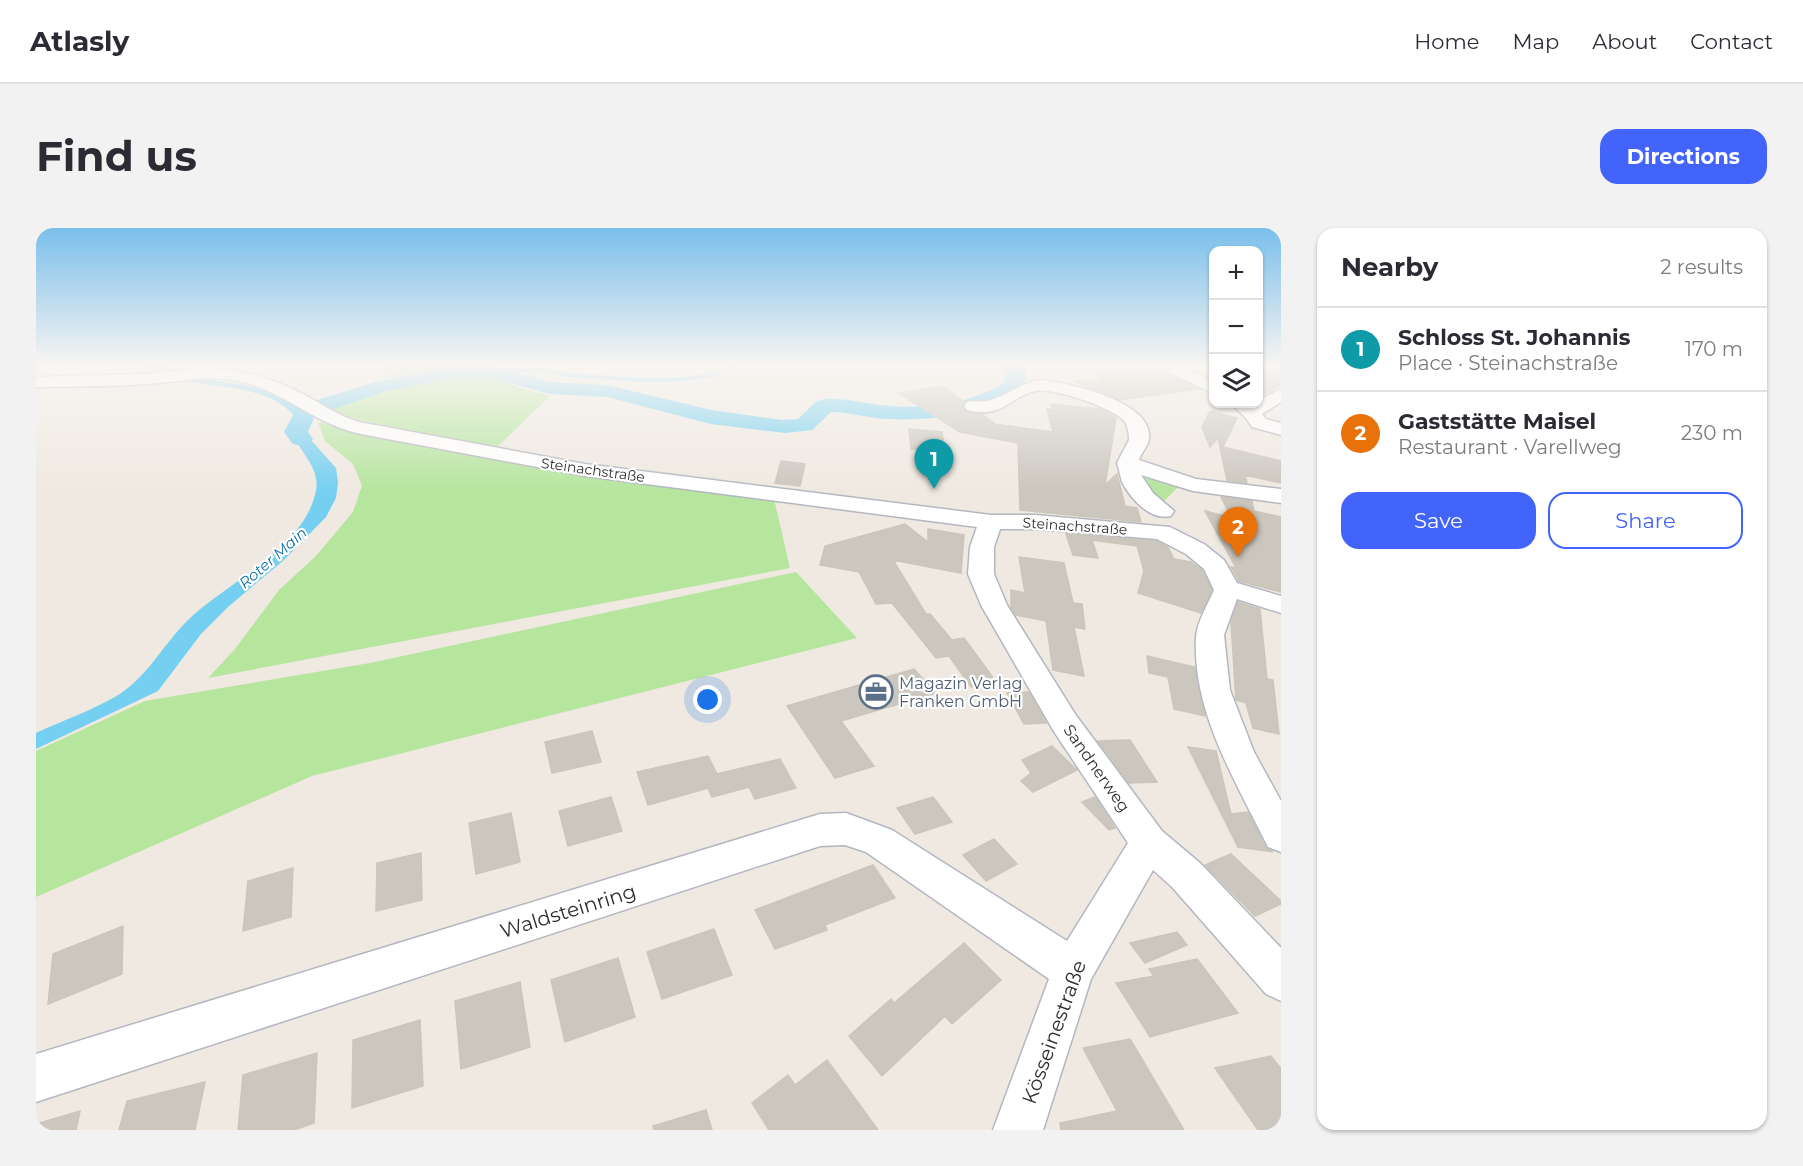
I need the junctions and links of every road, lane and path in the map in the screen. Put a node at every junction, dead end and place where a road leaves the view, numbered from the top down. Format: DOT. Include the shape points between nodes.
graph roads {
  1 [pos="314,407"];
  2 [pos="1114,407"];
  3 [pos="1246,408"];
  4 [pos="1281,429"];
  5 [pos="1127,463"];
  6 [pos="1193,485"];
  7 [pos="1281,496"];
  8 [pos="1162,521"];
  9 [pos="991,522"];
  10 [pos="1227,590"];
  11 [pos="1281,605"];
  12 [pos="1281,836"];
  13 [pos="1149,843"];
  14 [pos="1073,970"];
  15 [pos="1281,979"];
  16 [pos="36,1078"];
  17 [pos="1018,1130"];
  1 -- 9 [label="street, Steinachstraße" via="327,417 357,427 585,470"];
  2 -- 5 [label="street" via="1136,425 1139,440"];
  3 -- 4 [label="street" via="1258,423"];
  5 -- 6 [label="street"];
  5 -- 8 [label="street" via="1129,476"];
  6 -- 7 [label="street"];
  6 -- 8 [label="street"];
  8 -- 9 [label="street, Steinachstraße"];
  8 -- 10 [label="street" via="1215,565"];
  9 -- 13 [label="street, Sandnerweg" via="982,547 981,574 994,605 1064,722"];
  10 -- 11 [label="street"];
  10 -- 12 [label="street" via="1210,635 1215,690 1238,753"];
  13 -- 14 [label="street, Kösseinestraße"];
  13 -- 15 [label="street, Sandnerweg" via="1186,875"];
  14 -- 16 [label="street, Waldsteinring" via="879,840 846,829 820,830"];
  14 -- 17 [label="street, Kösseinestraße"];
}
